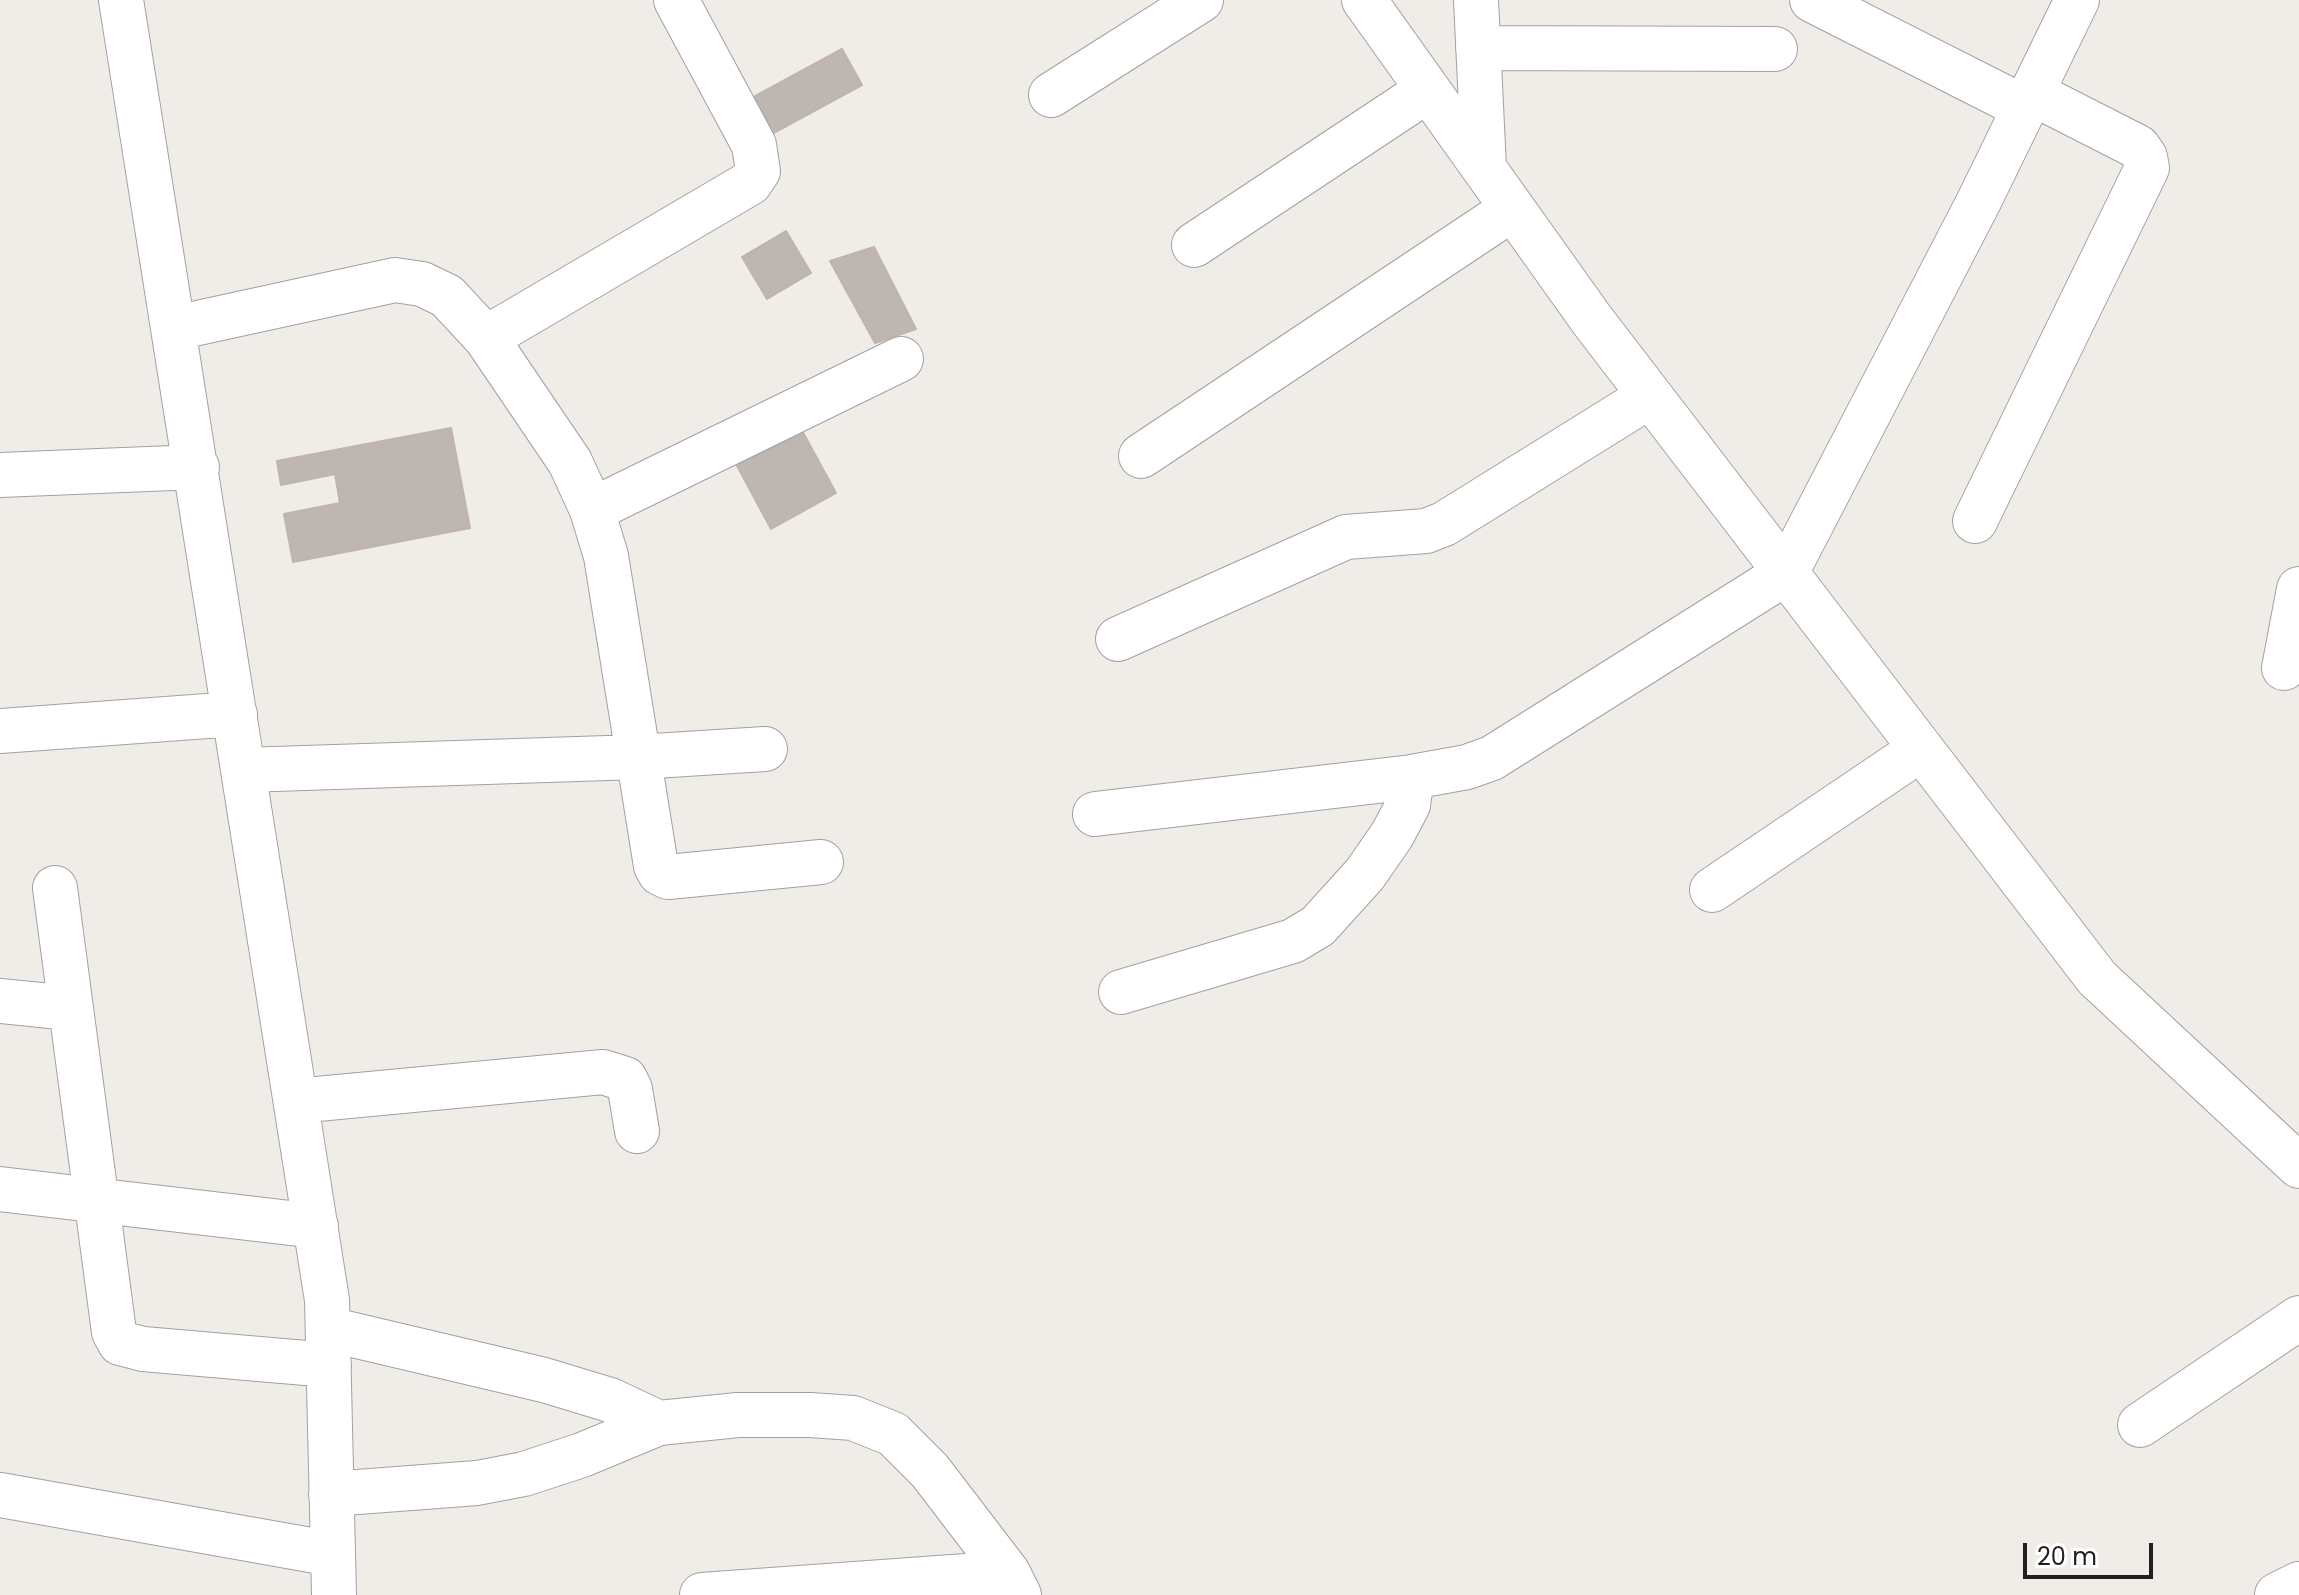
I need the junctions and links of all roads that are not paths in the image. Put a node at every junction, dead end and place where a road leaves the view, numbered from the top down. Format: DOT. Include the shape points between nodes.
graph roads {
  1 [pos="121,0"];
  2 [pos="676,0"];
  3 [pos="1364,0"];
  4 [pos="1476,0"];
  5 [pos="1812,0"];
  6 [pos="2077,0"];
  7 [pos="1198,1"];
  8 [pos="1478,48"];
  9 [pos="1775,49"];
  10 [pos="1428,90"];
  11 [pos="1051,95"];
  12 [pos="2028,100"];
  13 [pos="1484,168"];
  14 [pos="1512,209"];
  15 [pos="1194,245"];
  16 [pos="175,328"];
  17 [pos="486,338"];
  18 [pos="901,359"];
  19 [pos="1650,396"];
  20 [pos="1141,456"];
  21 [pos="197,467"];
  22 [pos="0,475"];
  23 [pos="592,510"];
  24 [pos="1975,521"];
  25 [pos="1786,573"];
  26 [pos="2299,589"];
  27 [pos="1118,639"];
  28 [pos="2284,668"];
  29 [pos="235,714"];
  30 [pos="0,731"];
  31 [pos="765,749"];
  32 [pos="1921,749"];
  33 [pos="638,757"];
  34 [pos="244,770"];
  35 [pos="1412,777"];
  36 [pos="1095,814"];
  37 [pos="821,862"];
  38 [pos="55,888"];
  39 [pos="1712,890"];
  40 [pos="1121,992"];
  41 [pos="0,1001"];
  42 [pos="70,1008"];
  43 [pos="296,1101"];
  44 [pos="637,1131"];
  45 [pos="2299,1166"];
  46 [pos="0,1189"];
  47 [pos="95,1200"];
  48 [pos="316,1226"];
  49 [pos="2299,1318"];
  50 [pos="328,1347"];
  51 [pos="659,1423"];
  52 [pos="2140,1425"];
  53 [pos="331,1494"];
  54 [pos="0,1495"];
  55 [pos="333,1574"];
  56 [pos="1014,1584"];
  57 [pos="2299,1584"];
  58 [pos="702,1595"];
  59 [pos="2277,1595"];
  1 -- 16 [label="street"];
  2 -- 17 [label="street" via="754,145 758,171 750,183"];
  3 -- 10 [label="street"];
  4 -- 8 [label="street"];
  5 -- 12 [label="street"];
  6 -- 12 [label="street"];
  7 -- 11 [label="street"];
  8 -- 9 [label="street"];
  8 -- 13 [label="street"];
  10 -- 13 [label="street"];
  10 -- 15 [label="street"];
  12 -- 24 [label="street" via="2138,147 2147,168"];
  12 -- 25 [label="street"];
  13 -- 14 [label="street"];
  14 -- 19 [label="street"];
  14 -- 20 [label="street"];
  16 -- 17 [label="street" via="395,280 422,284 447,296"];
  16 -- 21 [label="street"];
  17 -- 23 [label="street" via="570,462"];
  18 -- 23 [label="street"];
  19 -- 25 [label="street"];
  19 -- 27 [label="street" via="1444,524 1426,531 1346,537"];
  21 -- 22 [label="street"];
  21 -- 29 [label="street"];
  23 -- 33 [label="street" via="606,556"];
  25 -- 32 [label="street"];
  25 -- 35 [label="street" via="1492,758"];
  26 -- 28 [label="street"];
  29 -- 30 [label="street"];
  29 -- 34 [label="street"];
  31 -- 33 [label="street"];
  32 -- 39 [label="street"];
  32 -- 45 [label="street" via="2097,978"];
  33 -- 34 [label="street"];
  33 -- 37 [label="street" via="660,873 668,877"];
  34 -- 43 [label="street"];
  35 -- 36 [label="street"];
  35 -- 40 [label="street" via="1408,805 1392,835 1318,926 1293,941"];
  38 -- 42 [label="street"];
  41 -- 42 [label="street"];
  42 -- 47 [label="street"];
  43 -- 44 [label="street" via="603,1072 625,1079"];
  43 -- 48 [label="street"];
  46 -- 47 [label="street"];
  47 -- 48 [label="street"];
  47 -- 50 [label="street" via="114,1332 120,1343 143,1349"];
  48 -- 50 [label="street"];
  49 -- 52 [label="street"];
  50 -- 51 [label="street" via="544,1380 610,1400"];
  50 -- 53 [label="street"];
  51 -- 53 [label="street" via="524,1474 477,1483"];
  51 -- 56 [label="street" via="810,1415 853,1418 893,1434 930,1471"];
  53 -- 55 [label="street"];
  54 -- 55 [label="street"];
  56 -- 58 [label="street"];
  57 -- 59 [label="street"];
}
